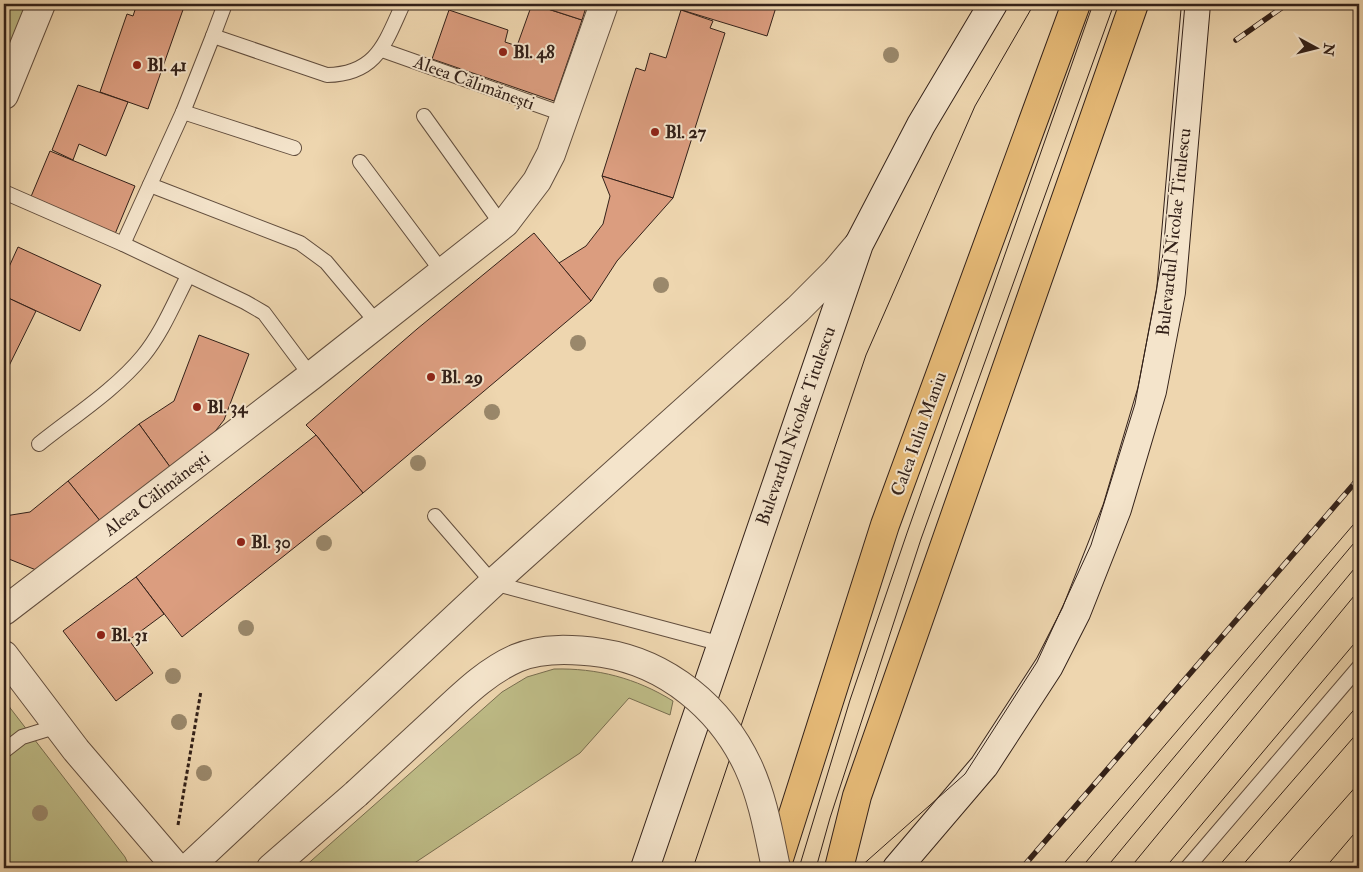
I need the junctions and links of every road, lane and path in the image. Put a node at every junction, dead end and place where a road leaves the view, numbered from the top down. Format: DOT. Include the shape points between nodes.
graph roads {
  1 [pos="42,4"];
  2 [pos="225,4"];
  3 [pos="402,4"];
  4 [pos="604,4"];
  5 [pos="993,4"];
  6 [pos="1076,4"];
  7 [pos="1134,4"];
  8 [pos="1196,4"];
  9 [pos="213,36"];
  10 [pos="382,50"];
  11 [pos="4,95"];
  12 [pos="183,112"];
  13 [pos="424,116"];
  14 [pos="566,116"];
  15 [pos="294,148"];
  16 [pos="360,162"];
  17 [pos="150,185"];
  18 [pos="4,192"];
  19 [pos="502,225"];
  20 [pos="123,244"];
  21 [pos="859,244"];
  22 [pos="443,273"];
  23 [pos="188,276"];
  24 [pos="378,324"];
  25 [pos="311,376"];
  26 [pos="40,444"];
  27 [pos="435,516"];
  28 [pos="493,582"];
  29 [pos="4,612"];
  30 [pos="722,644"];
  31 [pos="4,655"];
  32 [pos="1359,668"];
  33 [pos="201,690"];
  34 [pos="58,726"];
  35 [pos="4,751"];
  36 [pos="176,835"];
  37 [pos="176,868"];
  38 [pos="188,868"];
  39 [pos="270,868"];
  40 [pos="645,868"];
  41 [pos="776,868"];
  42 [pos="839,868"];
  43 [pos="898,868"];
  44 [pos="1187,868"];
  1 -- 11 [label="street"];
  2 -- 9 [label="lane"];
  3 -- 10 [label="lane"];
  4 -- 14 [label="street, Aleea Călimănești"];
  5 -- 21 [label="street, Bulevardul Nicolae Titulescu" via="921,124"];
  6 -- 41 [label="main road, Calea Iuliu Maniu" via="885,525"];
  7 -- 42 [label="main road" via="857,796"];
  8 -- 43 [label="street, Bulevardul Nicolae Titulescu" via="1171,292 1152,391 1117,509 1076,614 1044,674 984,766"];
  9 -- 10 [label="lane" via="327,75 342,75 367,66"];
  9 -- 12 [label="lane"];
  10 -- 14 [label="lane, Aleea Călimănești"];
  12 -- 15 [label="lane"];
  12 -- 17 [label="lane"];
  13 -- 19 [label="lane"];
  14 -- 19 [label="street, Aleea Călimănești" via="537,181"];
  16 -- 22 [label="lane"];
  17 -- 20 [label="lane"];
  17 -- 24 [label="lane" via="300,243 326,262"];
  18 -- 20 [label="lane"];
  19 -- 22 [label="street, Aleea Călimănești"];
  20 -- 23 [label="lane"];
  21 -- 28 [label="street" via="798,309"];
  21 -- 30 [label="street, Bulevardul Nicolae Titulescu"];
  22 -- 24 [label="street, Aleea Călimănești"];
  23 -- 25 [label="lane" via="264,313"];
  23 -- 26 [label="lane" via="143,356 126,374"];
  24 -- 25 [label="street, Aleea Călimănești"];
  25 -- 29 [label="street, Aleea Călimănești"];
  27 -- 28 [label="lane"];
  28 -- 30 [label="lane"];
  28 -- 38 [label="street"];
  30 -- 40 [label="street, Bulevardul Nicolae Titulescu"];
  31 -- 34 [label="street"];
  32 -- 44 [label="lane"];
  33 -- 36 [label="path"];
  34 -- 35 [label="lane" via="22,737"];
  34 -- 37 [label="street"];
  39 -- 41 [label="street, bridge" via="493,671 518,658 563,649 612,654 659,671 710,709 749,768"];
}
